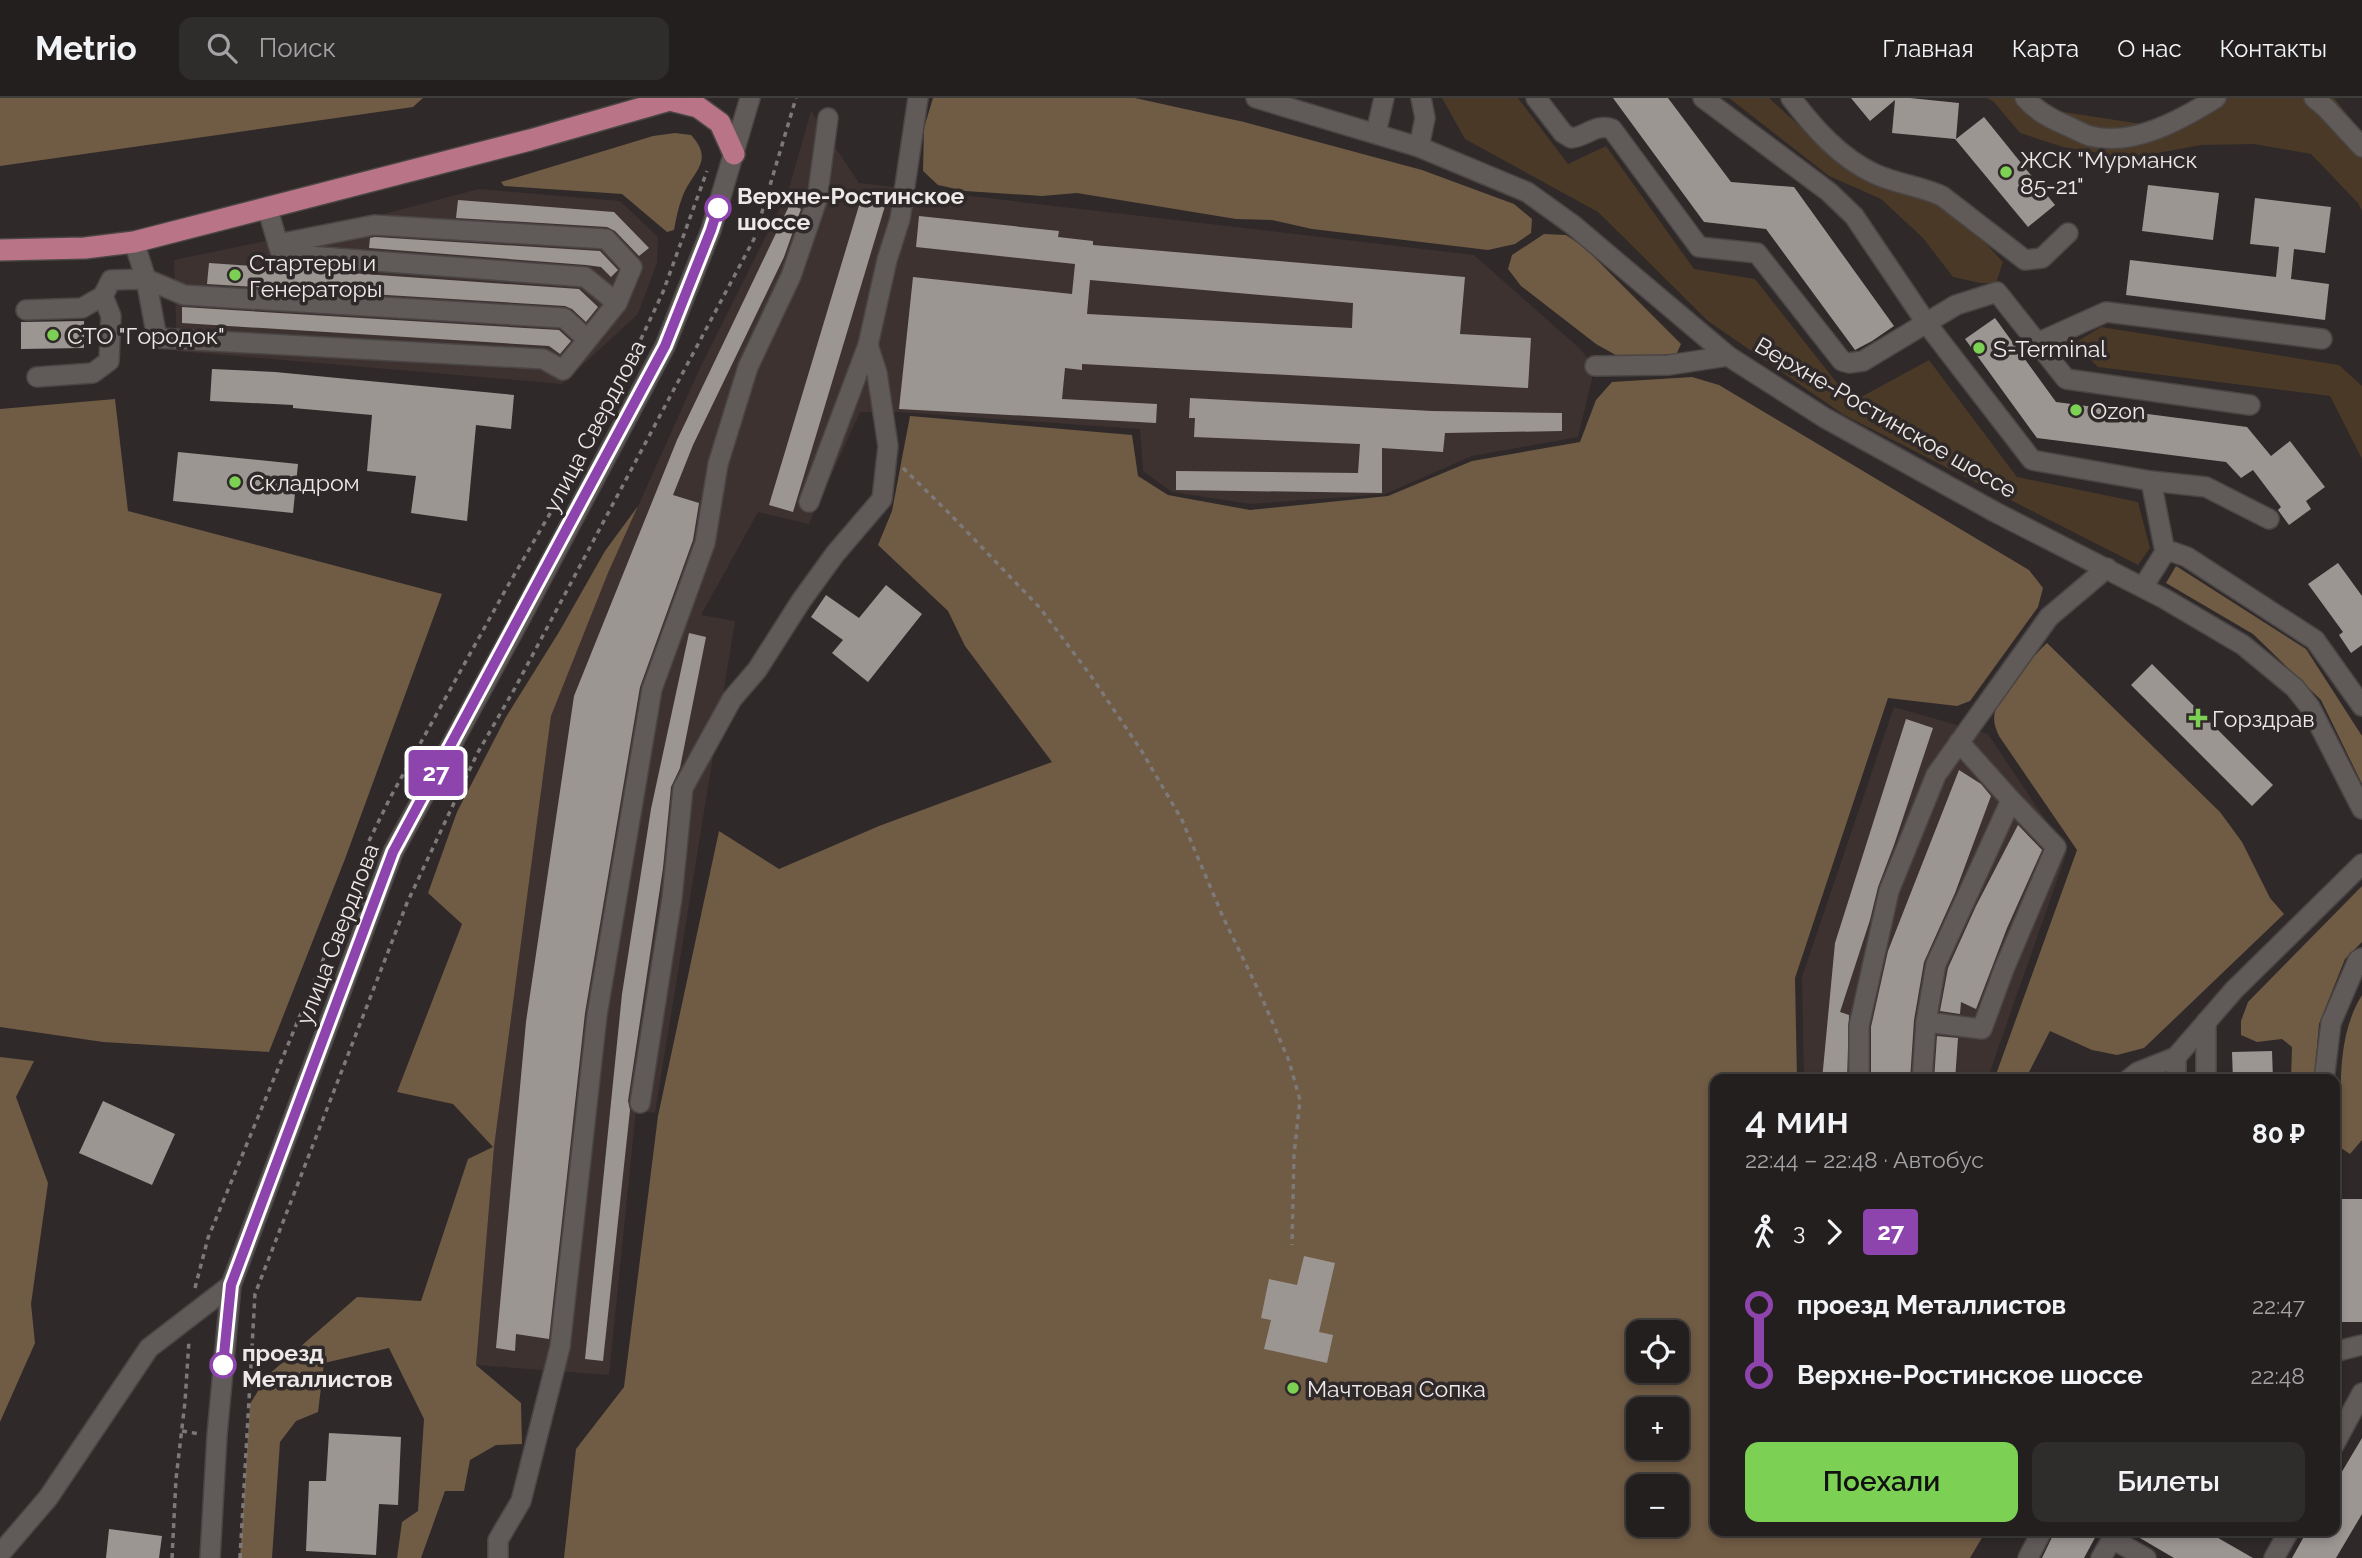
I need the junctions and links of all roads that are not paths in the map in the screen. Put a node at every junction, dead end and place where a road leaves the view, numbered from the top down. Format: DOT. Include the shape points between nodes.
graph roads {
  1 [pos="750,98"];
  2 [pos="918,98"];
  3 [pos="1256,98"];
  4 [pos="1384,98"];
  5 [pos="1421,98"];
  6 [pos="1536,98"];
  7 [pos="1703,98"];
  8 [pos="1791,98"];
  9 [pos="2025,98"];
  10 [pos="2216,98"];
  11 [pos="2314,98"];
  12 [pos="672,99"];
  13 [pos="828,118"];
  14 [pos="1376,133"];
  15 [pos="1419,146"];
  16 [pos="2362,147"];
  17 [pos="734,154"];
  18 [pos="267,207"];
  19 [pos="2068,233"];
  20 [pos="134,242"];
  21 [pos="278,244"];
  22 [pos="0,250"];
  23 [pos="146,279"];
  24 [pos="103,296"];
  25 [pos="617,303"];
  26 [pos="26,310"];
  27 [pos="1927,324"];
  28 [pos="587,339"];
  29 [pos="2322,339"];
  30 [pos="2038,343"];
  31 [pos="868,345"];
  32 [pos="1728,356"];
  33 [pos="1594,366"];
  34 [pos="37,377"];
  35 [pos="2250,405"];
  36 [pos="2151,481"];
  37 [pos="809,502"];
  38 [pos="2269,519"];
  39 [pos="2165,552"];
  40 [pos="2107,568"];
  41 [pos="2143,587"];
  42 [pos="2362,706"];
  43 [pos="1959,743"];
  44 [pos="2011,800"];
  45 [pos="2362,809"];
  46 [pos="2362,864"];
  47 [pos="2362,958"];
  48 [pos="1926,1022"];
  49 [pos="2206,1022"];
  50 [pos="2176,1057"];
  51 [pos="1859,1074"];
  52 [pos="1922,1074"];
  53 [pos="2136,1074"];
  54 [pos="2176,1074"];
  55 [pos="2206,1074"];
  56 [pos="2325,1074"];
  57 [pos="640,1103"];
  58 [pos="231,1285"];
  59 [pos="2362,1345"];
  60 [pos="2340,1350"];
  61 [pos="2362,1393"];
  62 [pos="2340,1434"];
  63 [pos="2039,1536"];
  64 [pos="2111,1536"];
  65 [pos="2113,1536"];
  66 [pos="2286,1536"];
  67 [pos="0,1554"];
  68 [pos="210,1558"];
  69 [pos="498,1558"];
  70 [pos="2028,1558"];
  71 [pos="2101,1558"];
  72 [pos="2146,1558"];
  73 [pos="2274,1558"];
  1 -- 17 [label="street, улица Свердлова"];
  2 -- 31 [label="street" via="900,219"];
  3 -- 14 [label="street, Верхне-Ростинское шоссе"];
  4 -- 14 [label="street"];
  5 -- 15 [label="street" via="1425,118"];
  6 -- 27 [label="street" via="1571,138 1602,126 1612,128 1699,247 1757,253 1842,361 1863,361"];
  7 -- 27 [label="street" via="1829,192 1854,216"];
  8 -- 19 [label="street" via="1819,134 1851,159 1873,173 1942,196 2025,260 2042,258"];
  9 -- 10 [label="street" via="2059,123 2090,136 2109,138 2158,128"];
  11 -- 16 [label="street"];
  12 -- 17 [label="main road" via="698,107 720,122"];
  12 -- 18 [label="main road"];
  13 -- 69 [label="street" via="817,200 792,276 748,367 718,464 705,543 652,689 597,1015 560,1347 522,1501 498,1540"];
  14 -- 15 [label="street, Верхне-Ростинское шоссе"];
  15 -- 32 [label="street, Верхне-Ростинское шоссе" via="1527,192 1551,208"];
  17 -- 58 [label="street, улица Свердлова" via="711,230 665,346 393,852"];
  18 -- 20 [label="main road"];
  18 -- 21 [label="street"];
  20 -- 22 [label="main road"];
  20 -- 23 [label="street"];
  21 -- 25 [label="street" via="281,254 584,277"];
  21 -- 25 [label="street" via="374,225 606,239 632,267"];
  23 -- 24 [label="street" via="111,280"];
  23 -- 28 [label="street" via="184,295 564,318"];
  23 -- 28 [label="street" via="157,338 543,359 563,370"];
  24 -- 26 [label="street" via="82,309"];
  24 -- 34 [label="street" via="111,316 109,361 93,373"];
  25 -- 28 [label="street"];
  27 -- 30 [label="street" via="1956,304 1997,292"];
  27 -- 36 [label="street" via="2032,460"];
  29 -- 30 [label="street" via="2106,312"];
  30 -- 35 [label="street" via="2066,379"];
  31 -- 37 [label="street"];
  31 -- 57 [label="street" via="888,446 882,499 821,573 757,670 732,699 682,788 671,898"];
  32 -- 33 [label="street" via="1669,365"];
  32 -- 40 [label="street, Верхне-Ростинское шоссе" via="1825,418"];
  36 -- 38 [label="street" via="2206,487"];
  36 -- 39 [label="street"];
  39 -- 41 [label="street"];
  39 -- 42 [label="street" via="2187,557 2315,640"];
  40 -- 41 [label="street, Верхне-Ростинское шоссе"];
  40 -- 43 [label="street" via="2049,617"];
  41 -- 45 [label="street, Верхне-Ростинское шоссе" via="2243,645 2295,688"];
  43 -- 44 [label="street"];
  43 -- 51 [label="street" via="1936,775 1889,891 1858,1026"];
  44 -- 48 [label="street" via="1936,964"];
  44 -- 48 [label="street" via="2056,847 1982,1029"];
  46 -- 49 [label="street"];
  47 -- 56 [label="street" via="2332,1023"];
  48 -- 52 [label="street"];
  49 -- 50 [label="street"];
  49 -- 55 [label="street"];
  50 -- 53 [label="street"];
  50 -- 54 [label="street"];
  58 -- 67 [label="street" via="149,1348 48,1497"];
  58 -- 68 [label="street, улица Свердлова"];
  59 -- 60 [label="street"];
  61 -- 62 [label="street"];
  63 -- 70 [label="street"];
  64 -- 71 [label="street"];
  65 -- 72 [label="street"];
  66 -- 73 [label="street"];
}
